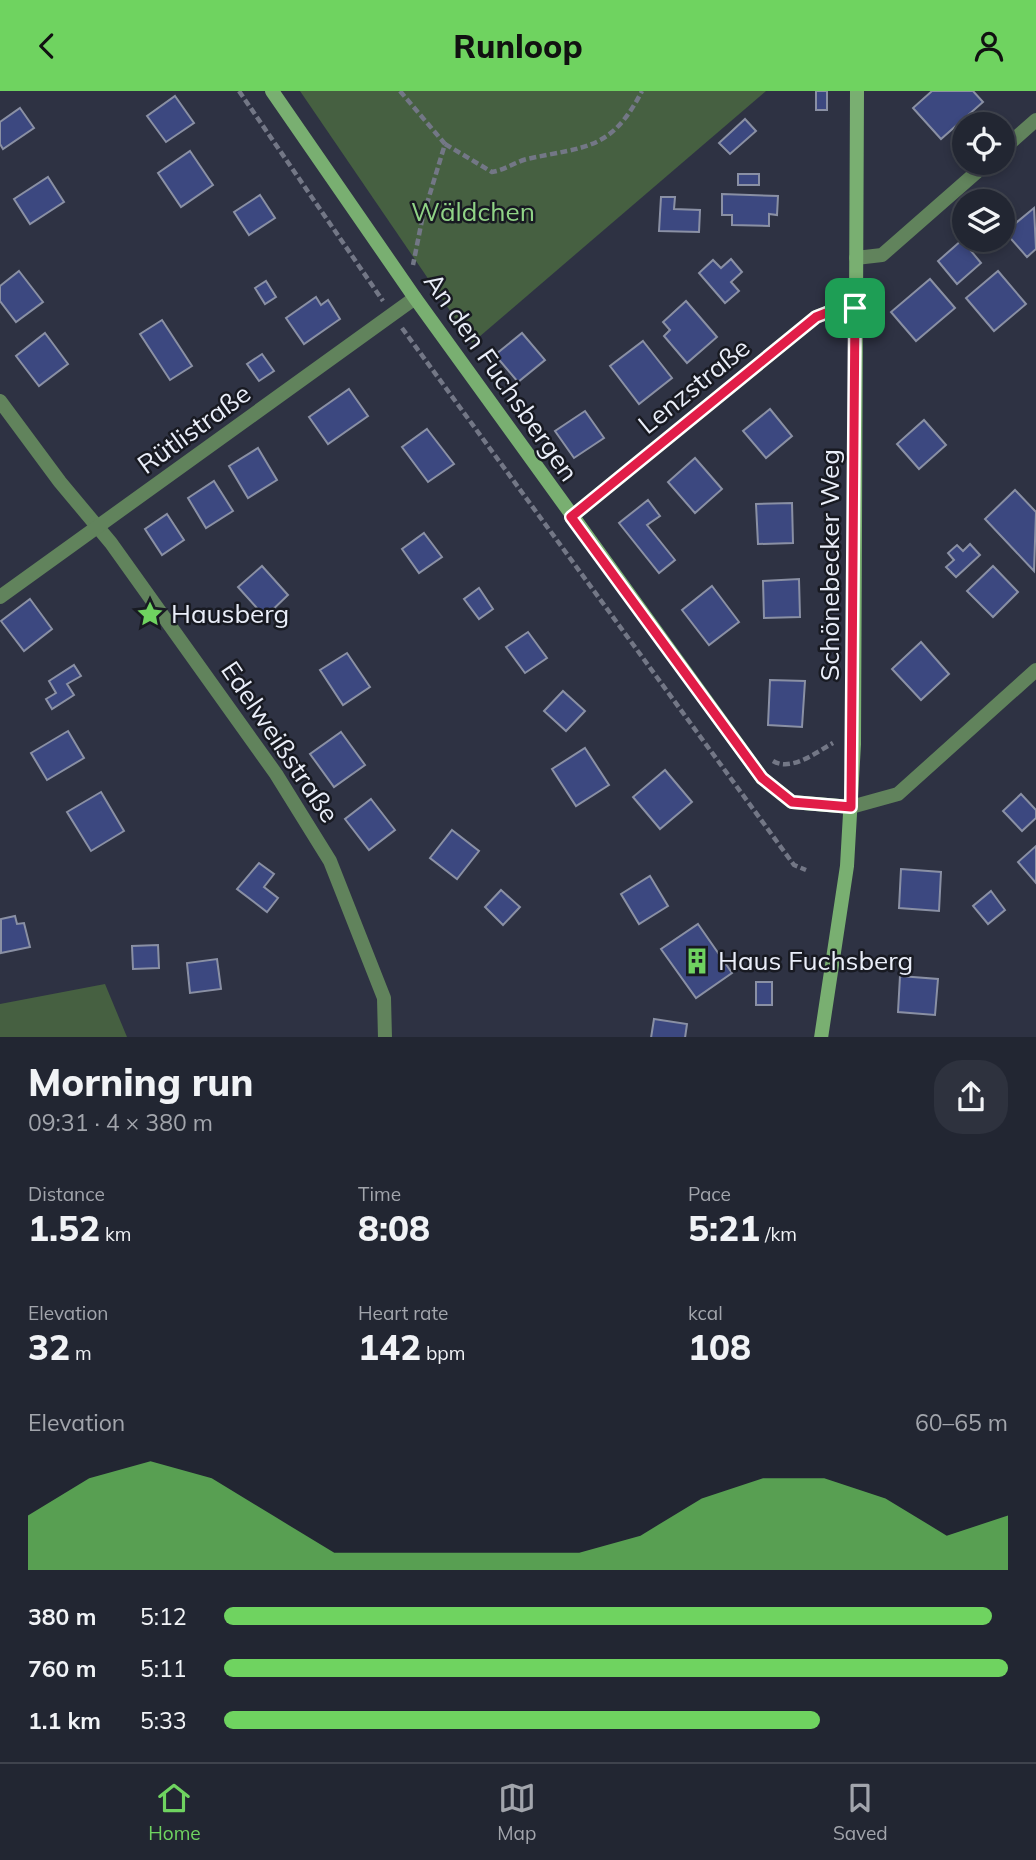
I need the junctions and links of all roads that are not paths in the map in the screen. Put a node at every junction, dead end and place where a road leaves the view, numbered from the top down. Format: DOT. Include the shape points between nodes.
graph roads {
  1 [pos="272,91"];
  2 [pos="856,91"];
  3 [pos="1036,120"];
  4 [pos="1015,138"];
  5 [pos="973,175"];
  6 [pos="856,258"];
  7 [pos="415,298"];
  8 [pos="855,308"];
  9 [pos="0,401"];
  10 [pos="571,517"];
  11 [pos="99,528"];
  12 [pos="0,597"];
  13 [pos="1036,670"];
  14 [pos="851,807"];
  15 [pos="385,1037"];
  16 [pos="821,1037"];
  1 -- 7 [label="street, An den Fuchsbergen"];
  2 -- 6 [label="street, Schönebecker Weg"];
  3 -- 4 [label="street"];
  5 -- 6 [label="street" via="882,255"];
  6 -- 8 [label="street, Schönebecker Weg"];
  7 -- 10 [label="street, An den Fuchsbergen"];
  7 -- 11 [label="street, Rütlistraße"];
  8 -- 10 [label="street, Lenzstraße" via="839,308 816,317"];
  8 -- 14 [label="street, Schönebecker Weg"];
  9 -- 11 [label="street, Edelweißstraße"];
  10 -- 14 [label="street, An den Fuchsbergen" via="762,778 792,802"];
  11 -- 12 [label="street, Rütlistraße"];
  11 -- 15 [label="street, Edelweißstraße" via="276,774 330,861 384,998"];
  13 -- 14 [label="street" via="898,794"];
  14 -- 16 [label="street, Schönebecker Weg" via="847,866"];
}
